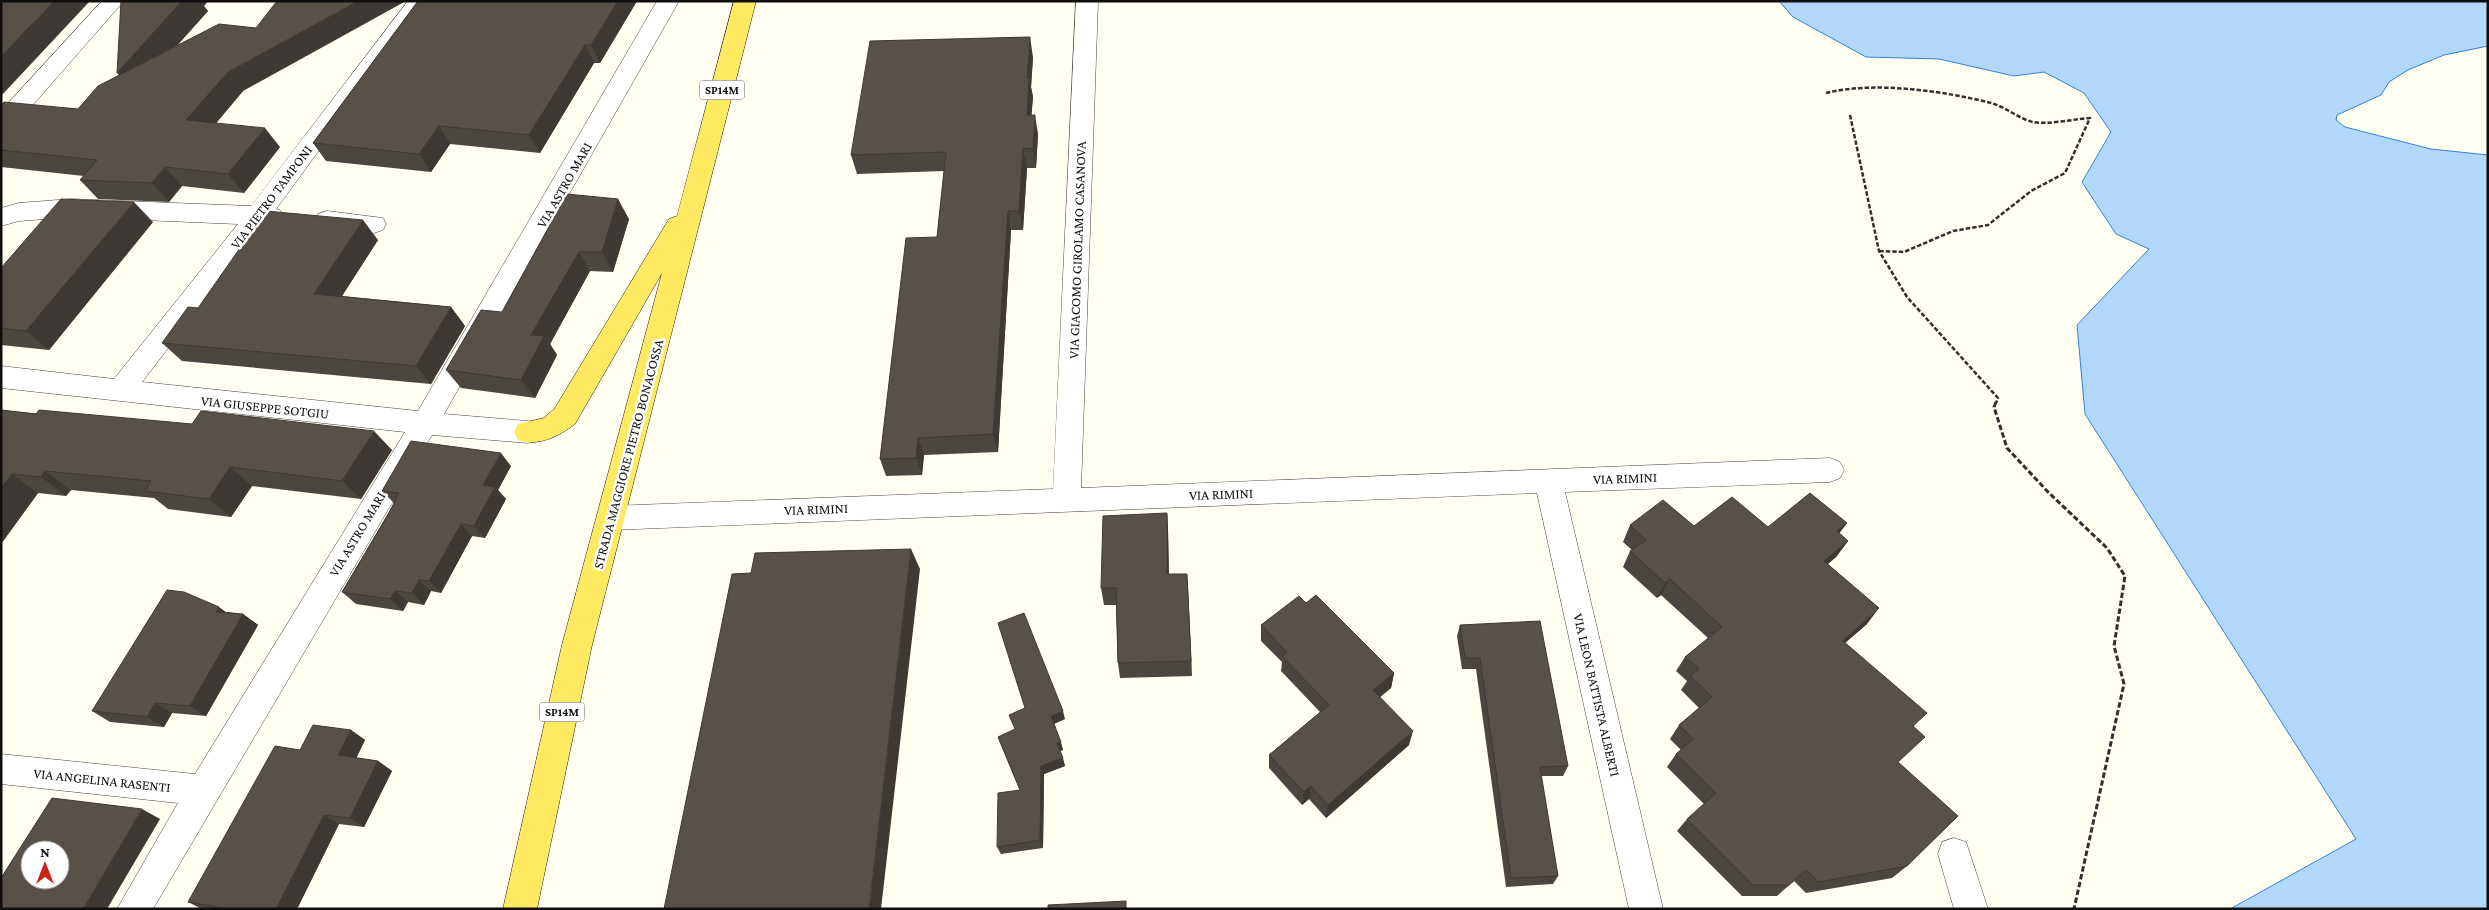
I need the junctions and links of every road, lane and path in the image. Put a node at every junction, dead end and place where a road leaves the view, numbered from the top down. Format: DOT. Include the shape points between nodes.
graph roads {
  1 [pos="114,1"];
  2 [pos="419,1"];
  3 [pos="668,1"];
  4 [pos="745,1"];
  5 [pos="1087,1"];
  6 [pos="1826,93"];
  7 [pos="1850,115"];
  8 [pos="1,126"];
  9 [pos="694,198"];
  10 [pos="258,215"];
  11 [pos="1,216"];
  12 [pos="374,224"];
  13 [pos="1879,252"];
  14 [pos="1,377"];
  15 [pos="120,391"];
  16 [pos="424,424"];
  17 [pos="528,432"];
  18 [pos="1830,470"];
  19 [pos="1548,481"];
  20 [pos="1067,500"];
  21 [pos="612,518"];
  22 [pos="1,768"];
  23 [pos="202,790"];
  24 [pos="1954,854"];
  25 [pos="134,909"];
  26 [pos="520,909"];
  27 [pos="1646,909"];
  28 [pos="1970,909"];
  29 [pos="2074,909"];
  1 -- 8 [label="street"];
  2 -- 10 [label="street, VIA PIETRO TAMPONI"];
  3 -- 16 [label="street, VIA ASTRO MARI" via="583,154"];
  4 -- 9 [label="main road, STRADA MAGGIORE PIETRO BONACOSSA / SP14M"];
  5 -- 20 [label="street, VIA GIACOMO GIROLAMO CASANOVA"];
  6 -- 13 [label="path" via="1846,88 1919,90 1994,104 2033,122 2090,118 2065,172 2031,192 1988,225 1953,231 1904,252"];
  7 -- 13 [label="path"];
  9 -- 17 [label="main road" via="565,416 552,427"];
  9 -- 21 [label="main road, STRADA MAGGIORE PIETRO BONACOSSA / SP14M"];
  10 -- 11 [label="street" via="71,208"];
  10 -- 12 [label="street"];
  10 -- 15 [label="street, VIA PIETRO TAMPONI"];
  13 -- 29 [label="path" via="1907,297 1998,398 1994,407 2007,448 2107,548 2125,576 2114,646 2124,684"];
  14 -- 15 [label="street, VIA GIUSEPPE SOTGIU"];
  15 -- 16 [label="street, VIA GIUSEPPE SOTGIU"];
  16 -- 17 [label="street, VIA GIUSEPPE SOTGIU"];
  16 -- 23 [label="street, VIA ASTRO MARI"];
  18 -- 19 [label="street, VIA RIMINI"];
  19 -- 20 [label="street, VIA RIMINI"];
  19 -- 27 [label="street, VIA LEON BATTISTA ALBERTI"];
  20 -- 21 [label="street, VIA RIMINI"];
  21 -- 26 [label="main road, STRADA MAGGIORE PIETRO BONACOSSA / SP14M" via="577,645"];
  22 -- 23 [label="street, VIA ANGELINA RASENTI"];
  23 -- 25 [label="street, VIA ASTRO MARI"];
  24 -- 28 [label="street"];
}
